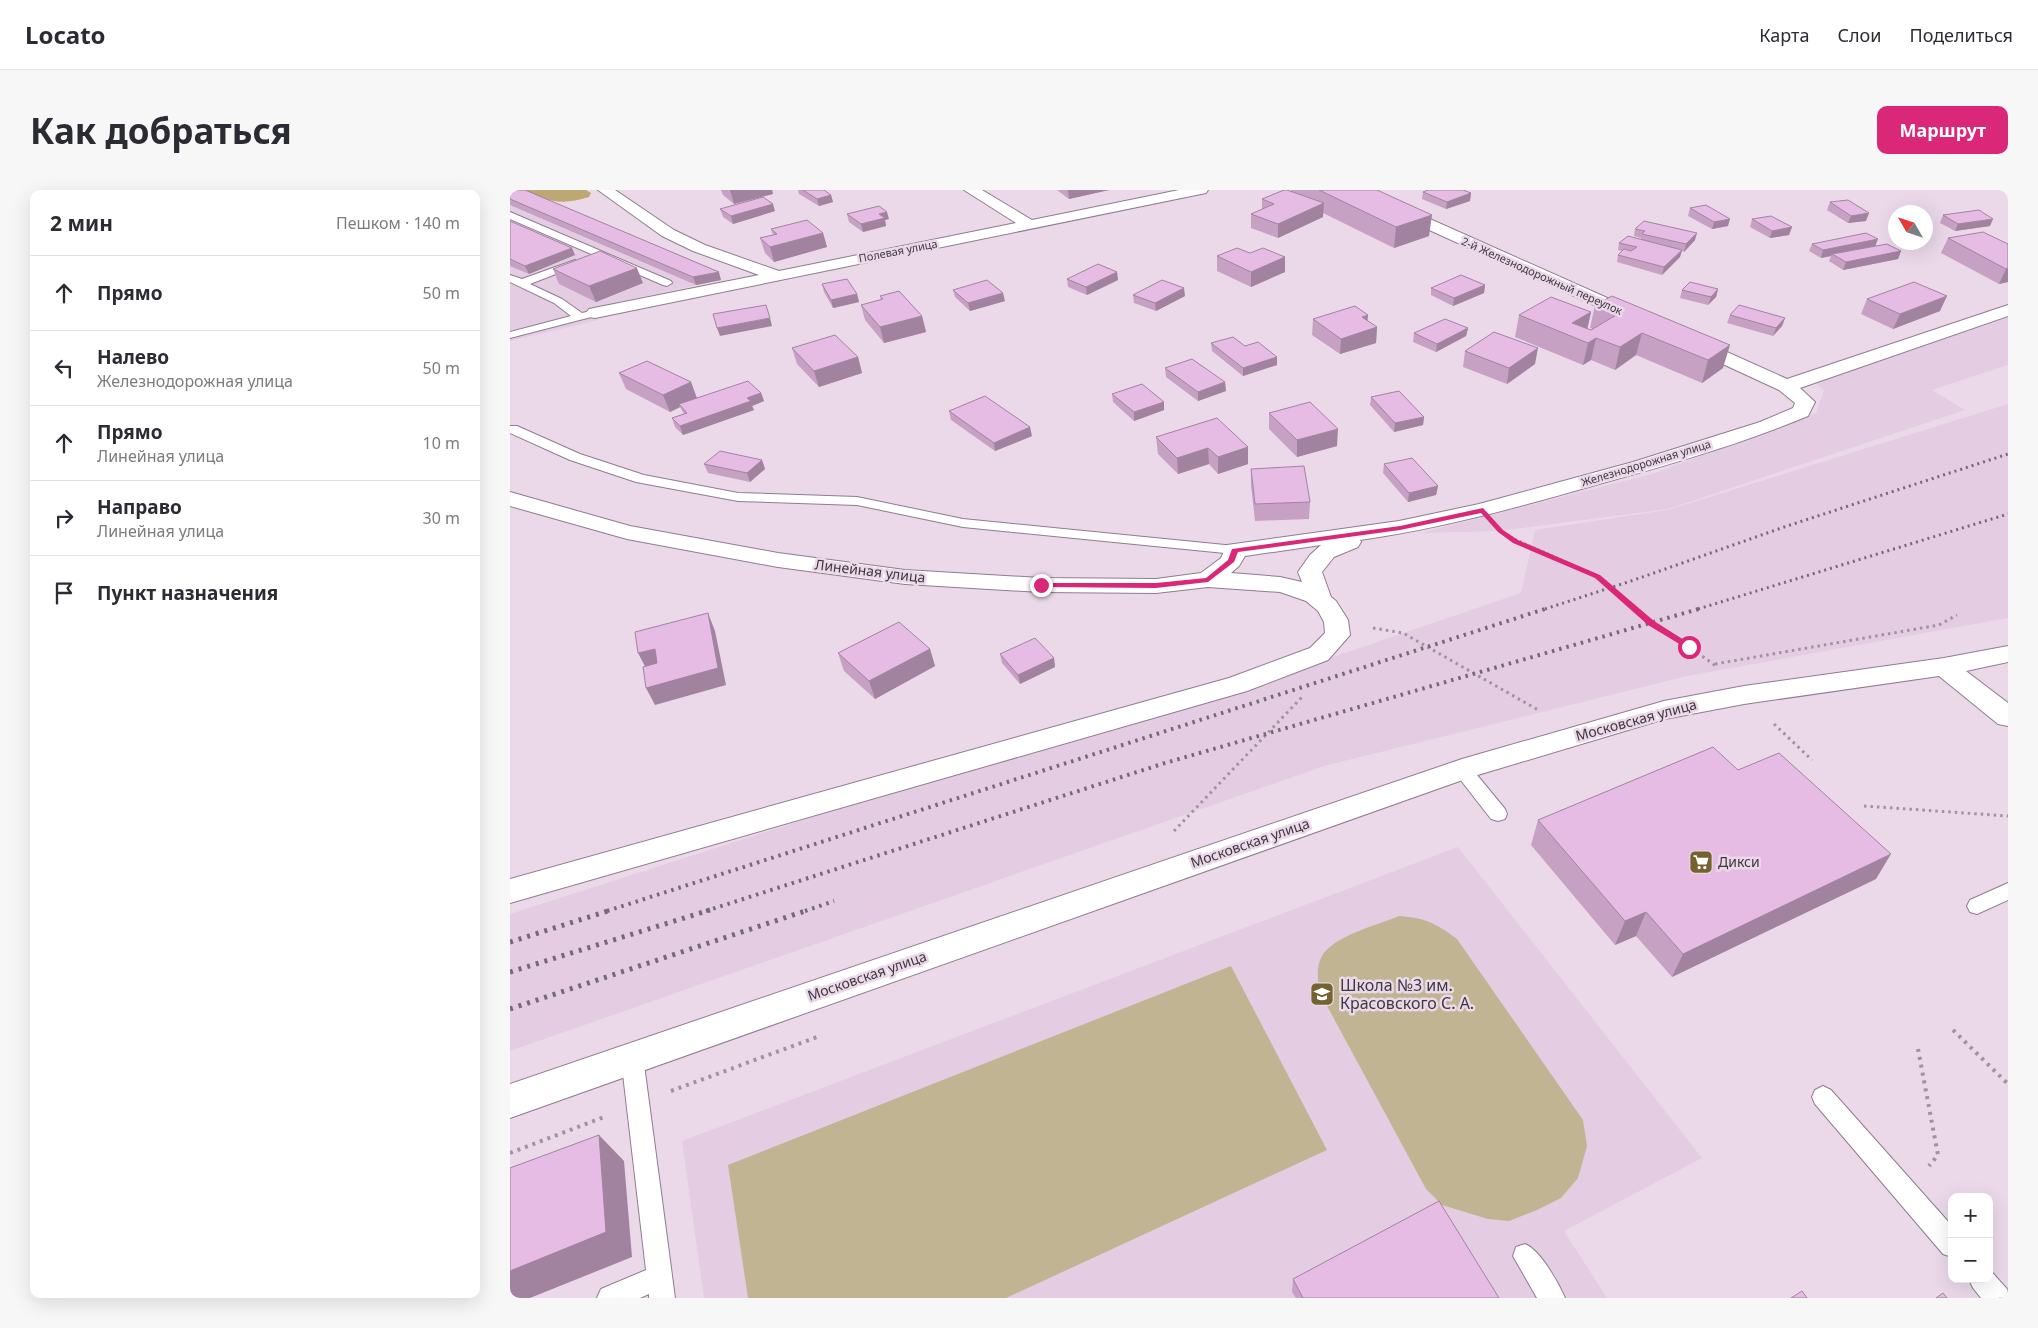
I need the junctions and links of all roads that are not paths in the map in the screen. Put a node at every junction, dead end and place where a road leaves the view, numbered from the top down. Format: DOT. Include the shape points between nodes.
graph roads {
  1 [pos="605,190"];
  2 [pos="971,190"];
  3 [pos="1201,190"];
  4 [pos="1353,190"];
  5 [pos="510,215"];
  6 [pos="1030,225"];
  7 [pos="598,254"];
  8 [pos="777,275"];
  9 [pos="510,278"];
  10 [pos="522,283"];
  11 [pos="668,283"];
  12 [pos="2008,310"];
  13 [pos="588,315"];
  14 [pos="1651,325"];
  15 [pos="510,335"];
  16 [pos="1678,337"];
  17 [pos="1786,386"];
  18 [pos="512,429"];
  19 [pos="510,499"];
  20 [pos="1400,528"];
  21 [pos="1233,556"];
  22 [pos="1208,580"];
  23 [pos="1328,611"];
  24 [pos="2008,654"];
  25 [pos="1944,668"];
  26 [pos="2008,717"];
  27 [pos="1462,769"];
  28 [pos="1498,814"];
  29 [pos="510,891"];
  30 [pos="2008,891"];
  31 [pos="1977,906"];
  32 [pos="632,1058"];
  33 [pos="1824,1097"];
  34 [pos="510,1101"];
  35 [pos="1948,1240"];
  36 [pos="1525,1256"];
  37 [pos="1985,1283"];
  38 [pos="660,1287"];
  39 [pos="610,1298"];
  40 [pos="1552,1298"];
  41 [pos="1998,1298"];
  1 -- 8 [label="street" via="668,233 699,248"];
  2 -- 6 [label="street"];
  3 -- 6 [label="street, Полевая улица"];
  4 -- 14 [label="street, 2-й Железнодорожный переулок"];
  5 -- 7 [label="lane"];
  6 -- 8 [label="street, Полевая улица"];
  7 -- 10 [label="lane"];
  7 -- 11 [label="lane"];
  8 -- 13 [label="street, Полевая улица"];
  9 -- 10 [label="lane"];
  10 -- 13 [label="lane"];
  12 -- 17 [label="street"];
  13 -- 15 [label="lane"];
  16 -- 17 [label="street"];
  17 -- 20 [label="street, Железнодорожная улица" via="1805,402 1800,412 1767,426 1483,510"];
  18 -- 21 [label="lane" via="575,457 641,479 738,497 857,501 963,523"];
  19 -- 22 [label="street, Линейная улица" via="627,532 778,560 905,577 1051,585 1156,586"];
  20 -- 21 [label="street, Железнодорожная улица"];
  20 -- 23 [label="street" via="1334,547 1319,556 1310,572"];
  21 -- 22 [label="street"];
  22 -- 23 [label="street, Линейная улица" via="1278,584 1303,589"];
  23 -- 29 [label="street" via="1338,635 1319,654 1238,685"];
  24 -- 25 [label="street, Московская улица"];
  25 -- 26 [label="street"];
  25 -- 27 [label="street, Московская улица" via="1744,695 1664,710"];
  27 -- 28 [label="lane"];
  27 -- 32 [label="street, Московская улица"];
  30 -- 31 [label="lane"];
  32 -- 34 [label="street, Московская улица"];
  32 -- 38 [label="lane"];
  33 -- 35 [label="lane"];
  36 -- 40 [label="lane"];
  37 -- 41 [label="lane"];
  38 -- 39 [label="lane"];
}
